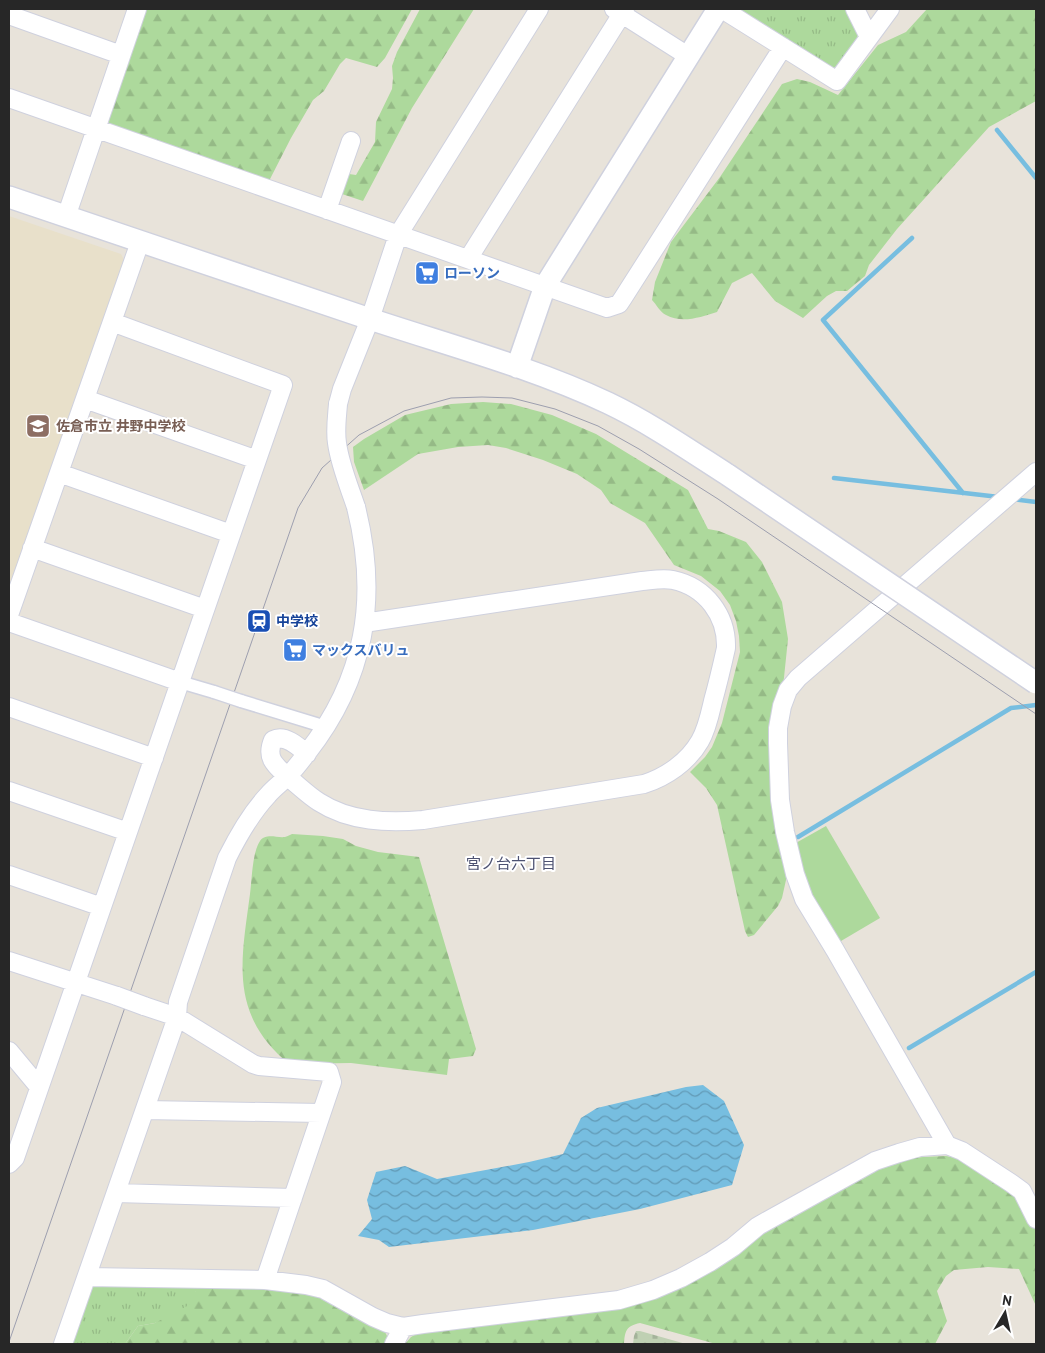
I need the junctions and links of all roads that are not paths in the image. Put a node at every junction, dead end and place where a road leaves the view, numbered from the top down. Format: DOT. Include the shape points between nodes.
graph roads {
  1 [pos="137,9"];
  2 [pos="539,9"];
  3 [pos="720,9"];
  4 [pos="856,9"];
  5 [pos="890,9"];
  6 [pos="620,10"];
  7 [pos="9,15"];
  8 [pos="869,37"];
  9 [pos="783,47"];
  10 [pos="121,55"];
  11 [pos="688,56"];
  12 [pos="9,98"];
  13 [pos="96,129"];
  14 [pos="351,141"];
  15 [pos="9,197"];
  16 [pos="327,210"];
  17 [pos="66,216"];
  18 [pos="398,235"];
  19 [pos="140,242"];
  20 [pos="468,259"];
  21 [pos="545,286"];
  22 [pos="370,319"];
  23 [pos="112,322"];
  24 [pos="517,367"];
  25 [pos="85,399"];
  26 [pos="257,460"];
  27 [pos="1036,472"];
  28 [pos="58,473"];
  29 [pos="231,534"];
  30 [pos="32,548"];
  31 [pos="205,609"];
  32 [pos="9,615"];
  33 [pos="9,622"];
  34 [pos="364,623"];
  35 [pos="180,682"];
  36 [pos="1036,683"];
  37 [pos="9,707"];
  38 [pos="326,727"];
  39 [pos="307,754"];
  40 [pos="154,758"];
  41 [pos="288,776"];
  42 [pos="9,791"];
  43 [pos="128,832"];
  44 [pos="9,875"];
  45 [pos="102,907"];
  46 [pos="9,960"];
  47 [pos="76,982"];
  48 [pos="177,1018"];
  49 [pos="9,1051"];
  50 [pos="39,1087"];
  51 [pos="144,1110"];
  52 [pos="321,1113"];
  53 [pos="947,1145"];
  54 [pos="9,1164"];
  55 [pos="116,1193"];
  56 [pos="293,1198"];
  57 [pos="1036,1219"];
  58 [pos="87,1277"];
  59 [pos="266,1280"];
  60 [pos="402,1327"];
  61 [pos="63,1344"];
  62 [pos="394,1344"];
  1 -- 10 [label="street"];
  2 -- 18 [label="street"];
  3 -- 9 [label="street"];
  3 -- 11 [label="street"];
  4 -- 8 [label="street"];
  5 -- 8 [label="street"];
  6 -- 11 [label="street"];
  6 -- 20 [label="street"];
  7 -- 10 [label="street"];
  8 -- 9 [label="street" via="837,81"];
  9 -- 21 [label="street" via="619,304 606,308"];
  10 -- 13 [label="street"];
  11 -- 21 [label="street"];
  12 -- 13 [label="street"];
  13 -- 16 [label="street"];
  13 -- 17 [label="street"];
  14 -- 16 [label="street"];
  15 -- 17 [label="street"];
  16 -- 18 [label="street"];
  17 -- 19 [label="street"];
  18 -- 20 [label="street"];
  18 -- 22 [label="street"];
  19 -- 22 [label="street"];
  19 -- 23 [label="street"];
  20 -- 21 [label="street"];
  21 -- 24 [label="street"];
  22 -- 24 [label="street"];
  22 -- 34 [label="street, bridge" via="342,389 336,425 341,465 356,507 365,550 367,597"];
  23 -- 25 [label="street"];
  23 -- 26 [label="street" via="283,385"];
  24 -- 36 [label="street, bridge" via="609,403 652,426"];
  25 -- 26 [label="street"];
  25 -- 28 [label="street"];
  26 -- 29 [label="street"];
  27 -- 53 [label="street" via="798,678 788,690 778,728 780,800 795,874 804,899"];
  28 -- 29 [label="street"];
  28 -- 30 [label="street"];
  29 -- 31 [label="street"];
  30 -- 31 [label="street"];
  30 -- 32 [label="street"];
  31 -- 35 [label="street"];
  33 -- 35 [label="street"];
  34 -- 38 [label="street" via="351,676"];
  34 -- 41 [label="street" via="661,579 675,580 704,595 720,616 726,648 700,741 676,767 644,784 423,820 382,822 356,818 321,804"];
  35 -- 38 [label="street, bridge"];
  35 -- 40 [label="street"];
  37 -- 40 [label="street"];
  38 -- 39 [label="street"];
  39 -- 41 [label="street"];
  39 -- 41 [label="street" via="287,739 273,740 272,760"];
  40 -- 43 [label="street"];
  41 -- 48 [label="street" via="267,795 236,839 227,858 178,1002"];
  42 -- 43 [label="street"];
  43 -- 45 [label="street"];
  44 -- 45 [label="street"];
  45 -- 47 [label="street"];
  46 -- 47 [label="street"];
  47 -- 48 [label="street, bridge"];
  47 -- 50 [label="street"];
  48 -- 51 [label="street"];
  48 -- 52 [label="street" via="259,1066 329,1072 332,1082"];
  49 -- 50 [label="street"];
  50 -- 54 [label="street" via="15,1158"];
  51 -- 52 [label="street"];
  51 -- 55 [label="street"];
  52 -- 56 [label="street"];
  53 -- 57 [label="street" via="962,1151 1022,1191"];
  53 -- 60 [label="street" via="920,1147 875,1161 758,1226 710,1262 652,1290 619,1300"];
  55 -- 56 [label="street"];
  55 -- 58 [label="street"];
  56 -- 59 [label="street"];
  58 -- 59 [label="street"];
  58 -- 61 [label="street"];
  59 -- 60 [label="street" via="323,1288 374,1317"];
  60 -- 62 [label="street"];
}
